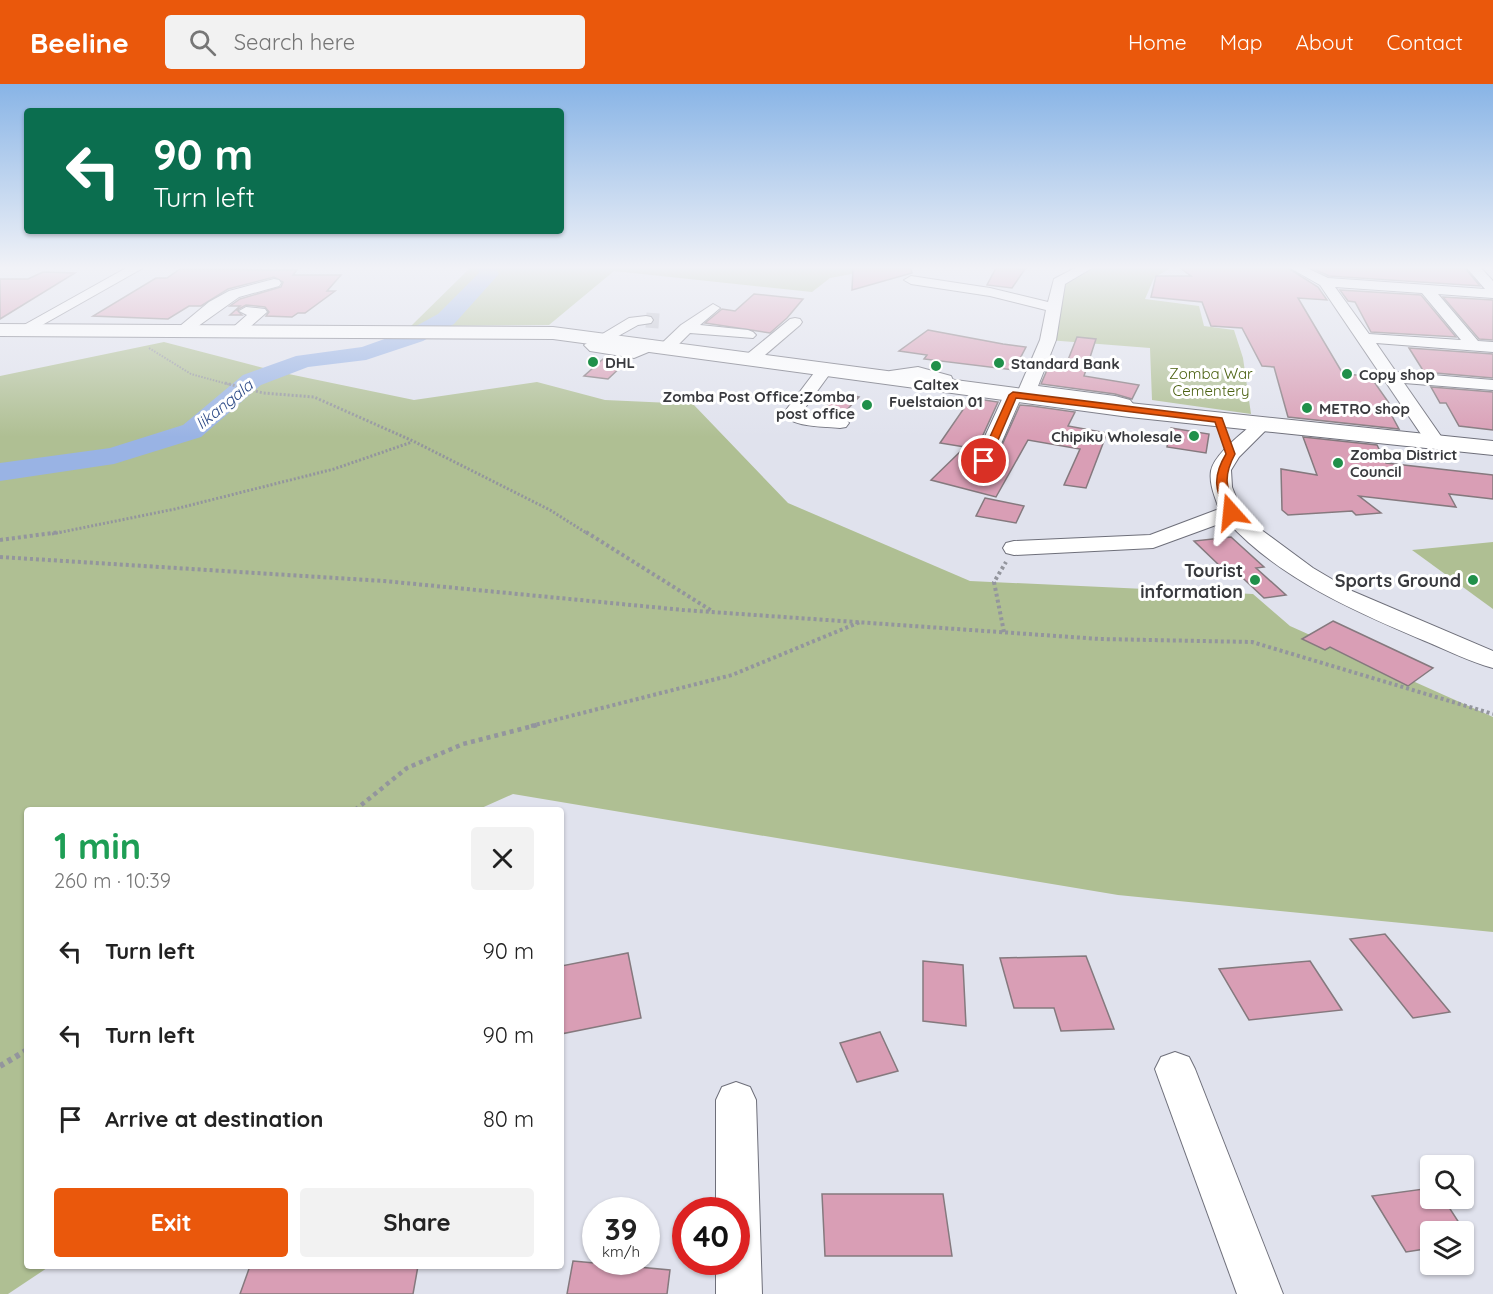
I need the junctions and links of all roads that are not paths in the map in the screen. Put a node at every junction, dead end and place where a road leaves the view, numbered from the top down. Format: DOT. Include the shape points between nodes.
graph roads {
  1 [pos="190,324"];
  2 [pos="211,324"];
  3 [pos="363,324"];
  4 [pos="689,324"];
  5 [pos="792,324"];
  6 [pos="1050,324"];
  7 [pos="1355,324"];
  8 [pos="1456,324"];
  9 [pos="686,327"];
  10 [pos="8,331"];
  11 [pos="182,331"];
  12 [pos="655,333"];
  13 [pos="748,335"];
  14 [pos="1364,338"];
  15 [pos="1474,346"];
  16 [pos="1493,347"];
  17 [pos="752,358"];
  18 [pos="826,368"];
  19 [pos="1392,377"];
  20 [pos="1493,385"];
  21 [pos="1022,394"];
  22 [pos="1219,420"];
  23 [pos="840,423"];
  24 [pos="1262,425"];
  25 [pos="1436,442"];
  26 [pos="1493,448"];
  27 [pos="1231,454"];
  28 [pos="980,469"];
  29 [pos="1231,512"];
  30 [pos="1014,549"];
  31 [pos="1493,660"];
  32 [pos="1175,1069"];
  33 [pos="736,1100"];
  34 [pos="740,1294"];
  35 [pos="1260,1294"];
  1 -- 11 [label="street"];
  2 -- 11 [label="highway"];
  3 -- 12 [label="highway" via="602,338"];
  4 -- 9 [label="street"];
  5 -- 17 [label="street"];
  6 -- 21 [label="street" via="1048,340"];
  7 -- 14 [label="street"];
  8 -- 15 [label="street"];
  9 -- 12 [label="street"];
  9 -- 13 [label="street"];
  10 -- 11 [label="highway"];
  12 -- 17 [label="highway"];
  14 -- 15 [label="street"];
  14 -- 19 [label="street"];
  15 -- 16 [label="street"];
  17 -- 18 [label="highway"];
  18 -- 21 [label="highway"];
  18 -- 23 [label="street" via="792,414"];
  19 -- 20 [label="street"];
  19 -- 25 [label="street"];
  21 -- 22 [label="highway"];
  21 -- 28 [label="street"];
  22 -- 24 [label="highway"];
  22 -- 27 [label="street"];
  24 -- 25 [label="highway"];
  24 -- 27 [label="street"];
  25 -- 26 [label="highway"];
  27 -- 29 [label="street" via="1221,470"];
  29 -- 30 [label="street" via="1153,541"];
  29 -- 31 [label="street" via="1268,547 1344,596"];
  32 -- 35 [label="street"];
  33 -- 34 [label="street"];
}
